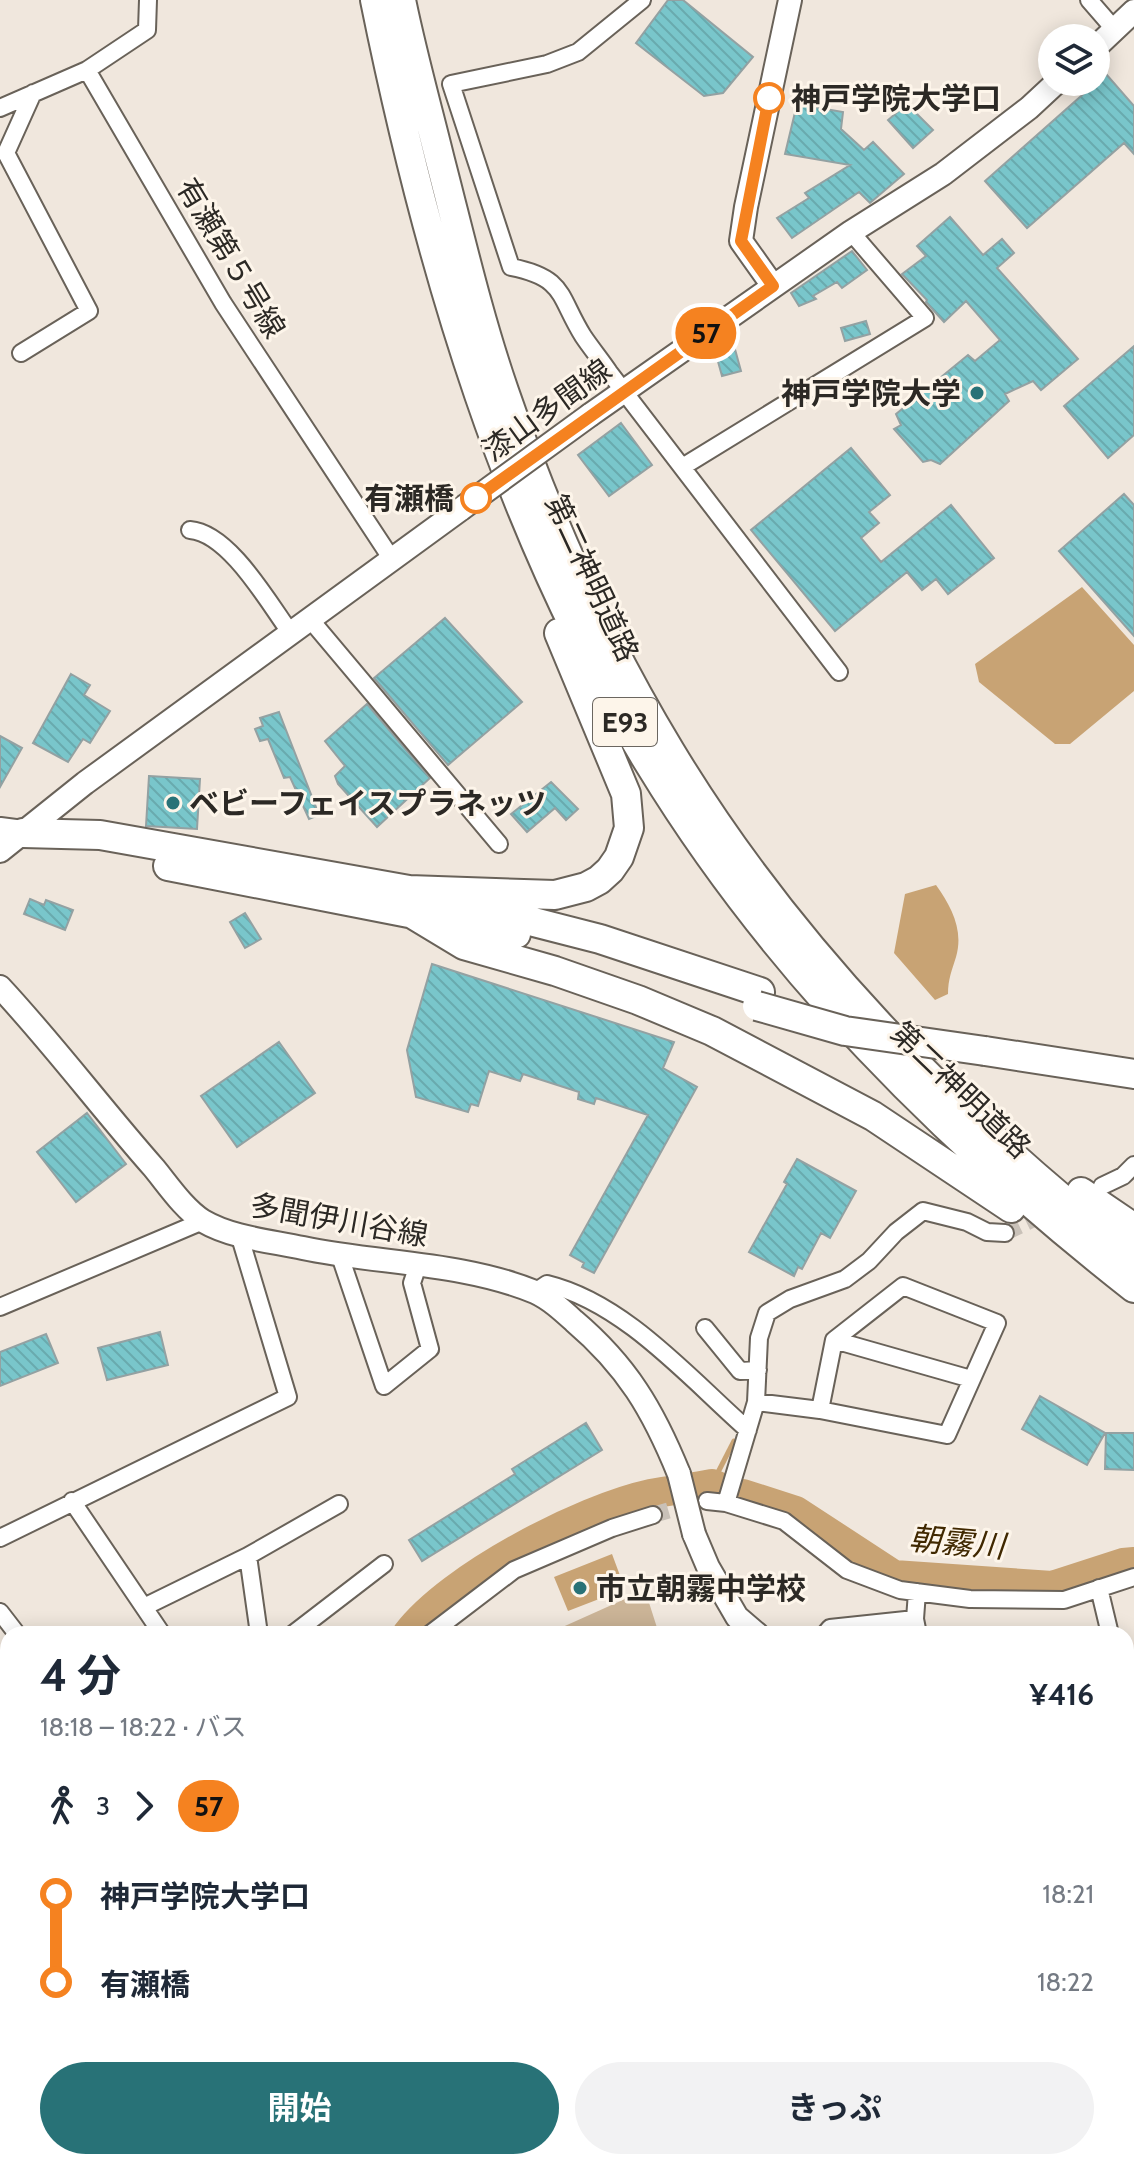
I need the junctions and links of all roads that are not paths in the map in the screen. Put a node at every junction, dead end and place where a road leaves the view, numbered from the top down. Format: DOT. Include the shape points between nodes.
graph roads {
  1 [pos="148,0"];
  2 [pos="375,0"];
  3 [pos="401,0"];
  4 [pos="642,0"];
  5 [pos="790,0"];
  6 [pos="1089,0"];
  7 [pos="1134,11"];
  8 [pos="1115,30"];
  9 [pos="1110,34"];
  10 [pos="87,70"];
  11 [pos="33,93"];
  12 [pos="1042,96"];
  13 [pos="0,108"];
  14 [pos="851,232"];
  15 [pos="434,254"];
  16 [pos="773,286"];
  17 [pos="21,353"];
  18 [pos="623,391"];
  19 [pos="684,466"];
  20 [pos="190,530"];
  21 [pos="391,558"];
  22 [pos="309,618"];
  23 [pos="290,632"];
  24 [pos="839,672"];
  25 [pos="12,832"];
  26 [pos="499,844"];
  27 [pos="0,851"];
  28 [pos="410,902"];
  29 [pos="0,987"];
  30 [pos="986,1043"];
  31 [pos="912,1057"];
  32 [pos="1134,1059"];
  33 [pos="1134,1074"];
  34 [pos="1134,1165"];
  35 [pos="1102,1186"];
  36 [pos="203,1221"];
  37 [pos="1134,1228"];
  38 [pos="1005,1233"];
  39 [pos="239,1234"];
  40 [pos="340,1256"];
  41 [pos="1134,1257"];
  42 [pos="418,1265"];
  43 [pos="1134,1288"];
  44 [pos="535,1292"];
  45 [pos="1134,1298"];
  46 [pos="0,1307"];
  47 [pos="705,1328"];
  48 [pos="834,1340"];
  49 [pos="758,1370"];
  50 [pos="971,1379"];
  51 [pos="756,1402"];
  52 [pos="820,1410"];
  53 [pos="748,1430"];
  54 [pos="72,1501"];
  55 [pos="707,1501"];
  56 [pos="726,1503"];
  57 [pos="339,1504"];
  58 [pos="653,1515"];
  59 [pos="0,1538"];
  60 [pos="248,1556"];
  61 [pos="384,1564"];
  62 [pos="1134,1577"];
  63 [pos="1099,1588"];
  64 [pos="917,1592"];
  65 [pos="144,1607"];
  66 [pos="157,1626"];
  67 [pos="258,1626"];
  68 [pos="303,1626"];
  69 [pos="440,1626"];
  70 [pos="748,1626"];
  71 [pos="916,1626"];
  72 [pos="1108,1626"];
  1 -- 10 [label="street" via="147,30"];
  2 -- 15 [label="highway, 第二神明道路 / E93"];
  3 -- 31 [label="highway, 第二神明道路 / E93" via="503,389 598,617 672,754 745,861 854,997"];
  4 -- 18 [label="street" via="578,52 547,64 451,84 511,267 537,272 561,291 582,335"];
  5 -- 16 [label="street" via="741,241"];
  6 -- 8 [label="street"];
  7 -- 8 [label="street"];
  8 -- 9 [label="street"];
  10 -- 11 [label="street"];
  10 -- 21 [label="street, 有瀬第５号線" via="223,303"];
  11 -- 13 [label="street"];
  11 -- 17 [label="street" via="6,153 89,311"];
  12 -- 14 [label="street, 漆山多聞線" via="943,174"];
  14 -- 16 [label="street, 漆山多聞線"];
  14 -- 19 [label="street" via="925,318"];
  15 -- 28 [label="highway" via="472,402 541,593 621,777 629,828 610,870 572,892"];
  15 -- 43 [label="highway, 第二神明道路 / E93" via="482,403 543,558 610,696 694,833 781,950 887,1069 982,1162"];
  16 -- 18 [label="street, 漆山多聞線"];
  18 -- 19 [label="street"];
  18 -- 21 [label="street, 漆山多聞線, bridge"];
  19 -- 24 [label="street"];
  20 -- 23 [label="street" via="200,531 231,553"];
  21 -- 22 [label="street, 漆山多聞線"];
  22 -- 23 [label="street, 漆山多聞線"];
  22 -- 26 [label="street"];
  23 -- 25 [label="street, 漆山多聞線"];
  25 -- 27 [label="street, 漆山多聞線"];
  25 -- 28 [label="highway" via="100,835"];
  28 -- 30 [label="highway" via="600,939 758,999"];
  28 -- 45 [label="highway" via="464,945 638,1000 712,1031 873,1116 977,1183"];
  29 -- 36 [label="street, 多聞伊川谷線"];
  30 -- 32 [label="highway"];
  30 -- 33 [label="highway"];
  31 -- 37 [label="highway" via="1026,1151"];
  31 -- 41 [label="highway, 第二神明道路 / E93" via="1005,1149"];
  34 -- 35 [label="street"];
  36 -- 39 [label="street, 多聞伊川谷線"];
  36 -- 46 [label="street"];
  38 -- 49 [label="street" via="923,1211 845,1279 767,1313 759,1338"];
  39 -- 40 [label="street, 多聞伊川谷線"];
  39 -- 54 [label="street" via="288,1397"];
  40 -- 42 [label="street, 多聞伊川谷線"];
  40 -- 42 [label="street" via="384,1386 430,1349 412,1283"];
  42 -- 44 [label="street, 多聞伊川谷線" via="481,1275"];
  44 -- 53 [label="street" via="547,1284 599,1304 631,1325"];
  44 -- 70 [label="street, 多聞伊川谷線, bridge" via="605,1347 640,1392 679,1474 708,1567"];
  47 -- 49 [label="street" via="740,1371"];
  48 -- 50 [label="street"];
  48 -- 50 [label="street" via="903,1286 997,1323"];
  48 -- 52 [label="street"];
  49 -- 51 [label="street"];
  50 -- 52 [label="street" via="947,1435"];
  51 -- 52 [label="street"];
  51 -- 53 [label="street"];
  53 -- 56 [label="street"];
  54 -- 59 [label="street"];
  54 -- 65 [label="street"];
  55 -- 56 [label="street"];
  56 -- 64 [label="street" via="784,1521 847,1570"];
  57 -- 60 [label="street"];
  58 -- 69 [label="street" via="514,1570"];
  60 -- 65 [label="street"];
  60 -- 67 [label="street"];
  61 -- 68 [label="street"];
  62 -- 63 [label="street"];
  63 -- 64 [label="street" via="1064,1600 970,1599"];
  63 -- 72 [label="street"];
  64 -- 71 [label="street"];
  65 -- 66 [label="street"];
}
